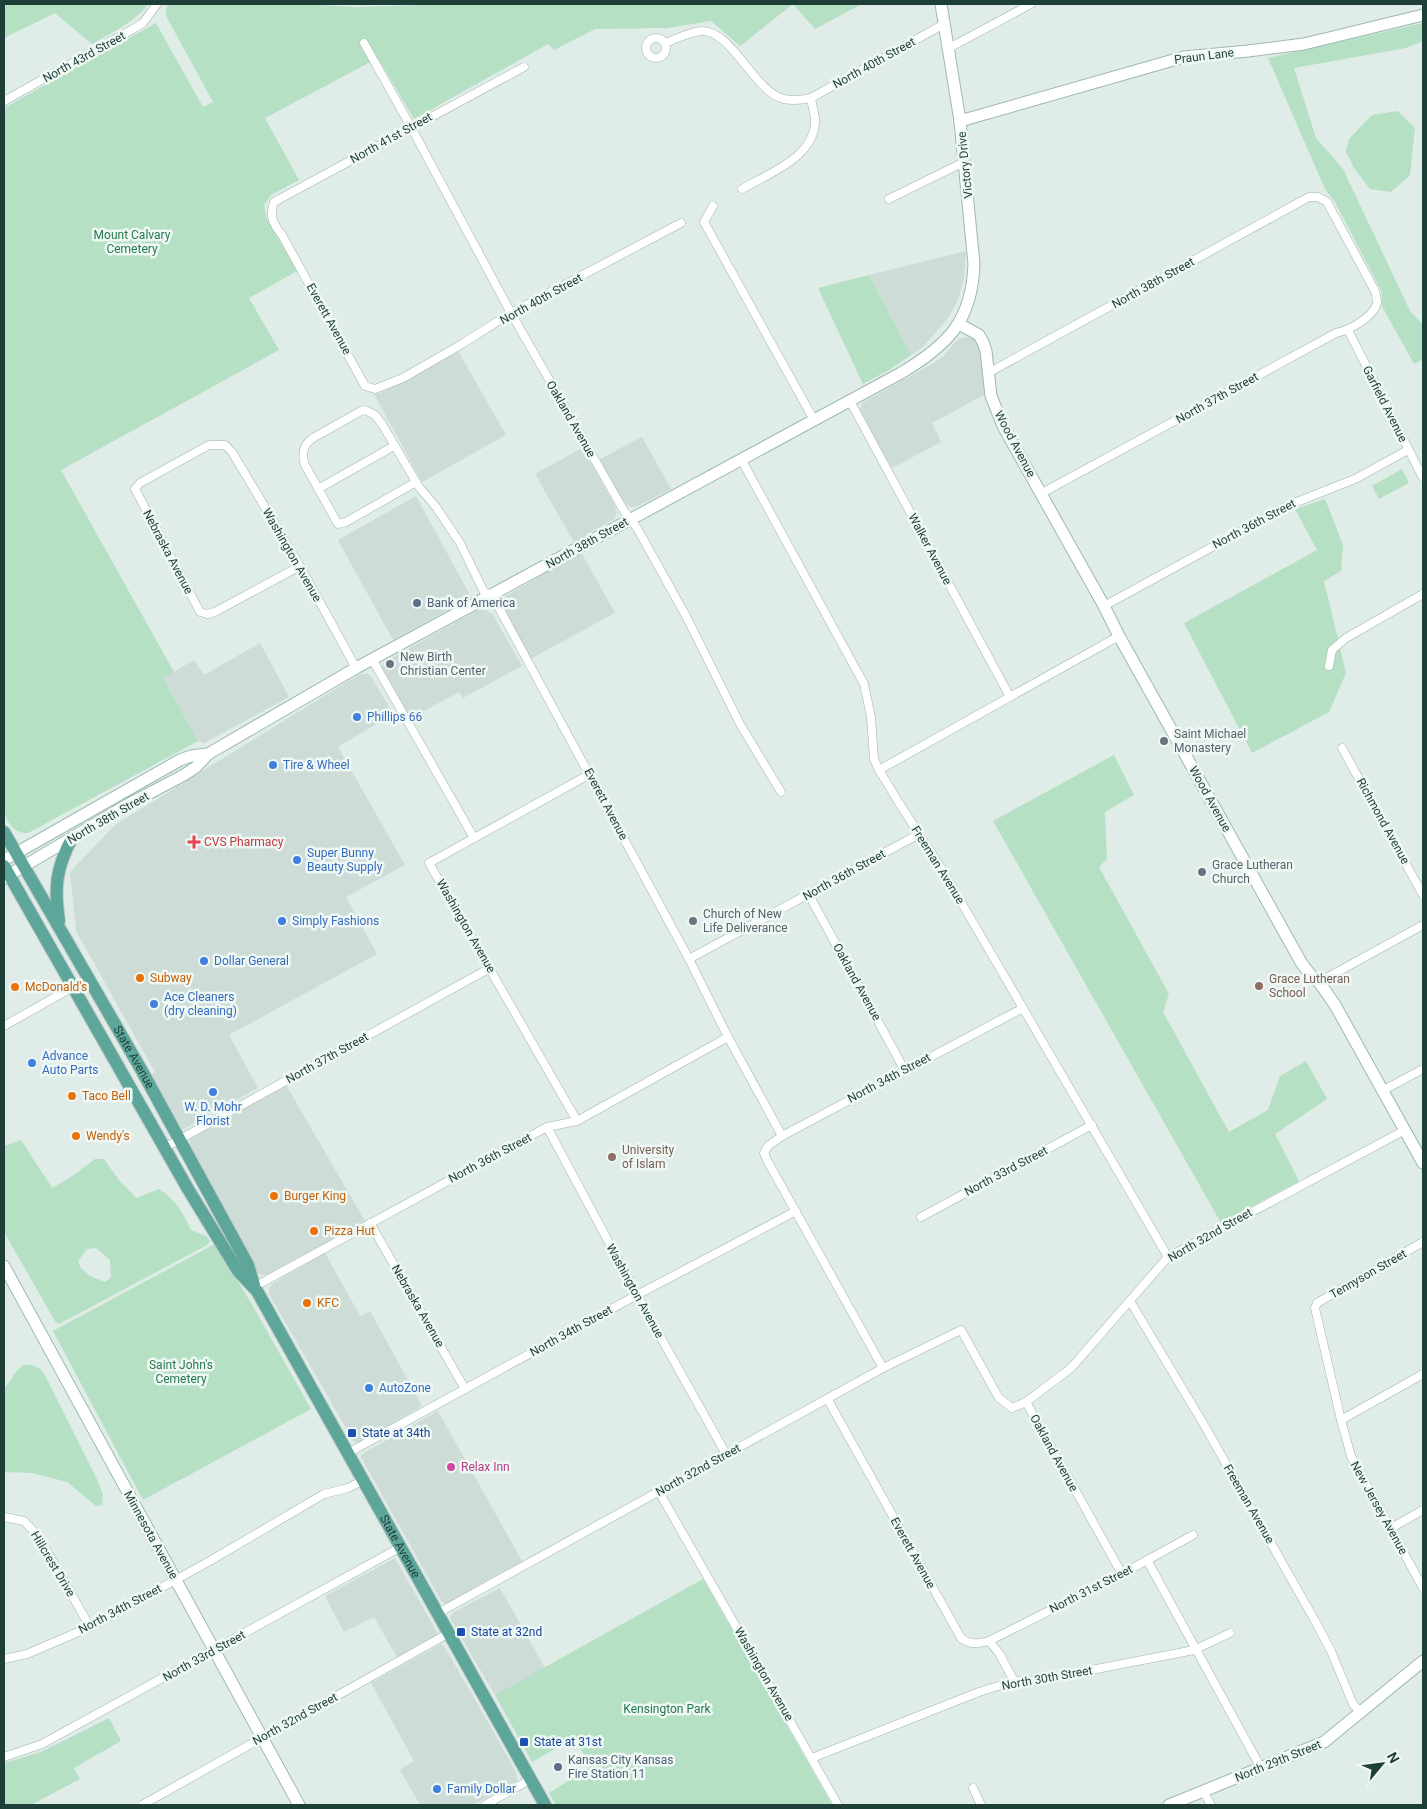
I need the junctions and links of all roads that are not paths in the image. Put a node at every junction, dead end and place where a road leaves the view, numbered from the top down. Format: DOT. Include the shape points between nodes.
graph roads {
  1 [pos="157,4"];
  2 [pos="941,4"];
  3 [pos="1031,4"];
  4 [pos="1423,15"];
  5 [pos="944,24"];
  6 [pos="364,43"];
  7 [pos="665,43"];
  8 [pos="949,48"];
  9 [pos="524,67"];
  10 [pos="811,98"];
  11 [pos="4,101"];
  12 [pos="960,121"];
  13 [pos="411,127"];
  14 [pos="964,162"];
  15 [pos="742,190"];
  16 [pos="1318,197"];
  17 [pos="888,199"];
  18 [pos="713,206"];
  19 [pos="271,218"];
  20 [pos="681,223"];
  21 [pos="511,313"];
  22 [pos="959,324"];
  23 [pos="1348,330"];
  24 [pos="988,373"];
  25 [pos="403,378"];
  26 [pos="850,401"];
  27 [pos="814,420"];
  28 [pos="225,445"];
  29 [pos="394,446"];
  30 [pos="1408,450"];
  31 [pos="741,459"];
  32 [pos="1423,478"];
  33 [pos="416,482"];
  34 [pos="318,489"];
  35 [pos="1042,494"];
  36 [pos="631,519"];
  37 [pos="300,566"];
  38 [pos="1423,594"];
  39 [pos="492,595"];
  40 [pos="1104,606"];
  41 [pos="1118,636"];
  42 [pos="372,660"];
  43 [pos="1329,666"];
  44 [pos="356,668"];
  45 [pos="1010,697"];
  46 [pos="1342,748"];
  47 [pos="208,754"];
  48 [pos="880,770"];
  49 [pos="590,774"];
  50 [pos="781,792"];
  51 [pos="4,832"];
  52 [pos="919,834"];
  53 [pos="72,838"];
  54 [pos="474,838"];
  55 [pos="16,852"];
  56 [pos="4,860"];
  57 [pos="24,866"];
  58 [pos="5,873"];
  59 [pos="809,895"];
  60 [pos="1423,895"];
  61 [pos="1423,924"];
  62 [pos="60,928"];
  63 [pos="689,959"];
  64 [pos="490,968"];
  65 [pos="89,978"];
  66 [pos="1319,982"];
  67 [pos="73,986"];
  68 [pos="1023,1008"];
  69 [pos="4,1026"];
  70 [pos="728,1037"];
  71 [pos="904,1069"];
  72 [pos="1423,1069"];
  73 [pos="1382,1091"];
  74 [pos="577,1120"];
  75 [pos="1092,1125"];
  76 [pos="546,1127"];
  77 [pos="1405,1130"];
  78 [pos="782,1136"];
  79 [pos="179,1139"];
  80 [pos="164,1148"];
  81 [pos="1423,1164"];
  82 [pos="796,1211"];
  83 [pos="921,1217"];
  84 [pos="370,1223"];
  85 [pos="1423,1242"];
  86 [pos="1168,1257"];
  87 [pos="4,1266"];
  88 [pos="254,1287"];
  89 [pos="637,1294"];
  90 [pos="1130,1301"];
  91 [pos="1315,1308"];
  92 [pos="960,1330"];
  93 [pos="883,1368"];
  94 [pos="1423,1374"];
  95 [pos="465,1389"];
  96 [pos="828,1400"];
  97 [pos="1026,1402"];
  98 [pos="1341,1420"];
  99 [pos="348,1453"];
  100 [pos="726,1454"];
  101 [pos="364,1480"];
  102 [pos="659,1492"];
  103 [pos="1423,1510"];
  104 [pos="4,1517"];
  105 [pos="1391,1528"];
  106 [pos="1193,1535"];
  107 [pos="401,1547"];
  108 [pos="1147,1560"];
  109 [pos="1122,1574"];
  110 [pos="175,1579"];
  111 [pos="1423,1588"];
  112 [pos="438,1614"];
  113 [pos="90,1627"];
  114 [pos="449,1633"];
  115 [pos="1230,1633"];
  116 [pos="989,1641"];
  117 [pos="1194,1650"];
  118 [pos="213,1651"];
  119 [pos="4,1659"];
  120 [pos="1423,1661"];
  121 [pos="1014,1681"];
  122 [pos="1360,1712"];
  123 [pos="262,1738"];
  124 [pos="4,1757"];
  125 [pos="812,1758"];
  126 [pos="1261,1768"];
  127 [pos="531,1779"];
  128 [pos="972,1788"];
  129 [pos="1203,1791"];
  130 [pos="142,1805"];
  131 [pos="299,1805"];
  132 [pos="484,1805"];
  133 [pos="546,1805"];
  134 [pos="838,1805"];
  135 [pos="982,1805"];
  136 [pos="1168,1805"];
  137 [pos="1211,1805"];
  1 -- 11 [label="street, North 43rd Street" via="143,23 134,29"];
  2 -- 5 [label="main road, Victory Drive"];
  3 -- 8 [label="street"];
  4 -- 12 [label="main road, Praun Lane" via="1304,44 1184,57"];
  5 -- 8 [label="main road, Victory Drive"];
  5 -- 10 [label="street, North 40th Street"];
  6 -- 13 [label="street, Oakland Avenue"];
  7 -- 10 [label="street" via="703,31 717,35 769,91 782,99 798,101"];
  8 -- 12 [label="main road, Victory Drive"];
  9 -- 13 [label="street, North 41st Street"];
  10 -- 15 [label="street" via="815,119 806,149"];
  12 -- 14 [label="main road, Victory Drive"];
  13 -- 19 [label="street, North 41st Street" via="274,202"];
  13 -- 21 [label="street, Oakland Avenue"];
  14 -- 17 [label="street"];
  14 -- 22 [label="main road, Victory Drive" via="974,280"];
  16 -- 23 [label="street, North 37th Street" via="1333,211 1375,291 1377,303 1373,309"];
  16 -- 24 [label="street, North 38th Street" via="1309,197"];
  18 -- 27 [label="street" via="704,222"];
  19 -- 25 [label="street, Everett Avenue" via="365,386 376,390"];
  20 -- 21 [label="street, North 40th Street"];
  21 -- 25 [label="street, North 40th Street"];
  21 -- 36 [label="street, Oakland Avenue"];
  22 -- 24 [label="main road, Wood Avenue" via="979,335 984,342"];
  22 -- 26 [label="main road, North 38th Street" via="938,348 921,361"];
  23 -- 30 [label="street, Garfield Avenue"];
  23 -- 35 [label="street, North 37th Street" via="1327,338"];
  24 -- 35 [label="main road, Wood Avenue" via="991,396 1000,419"];
  26 -- 27 [label="main road, North 38th Street"];
  26 -- 45 [label="street, Walker Avenue"];
  27 -- 31 [label="main road, North 38th Street"];
  28 -- 37 [label="street, Washington Avenue"];
  28 -- 37 [label="street, Nebraska Avenue" via="209,445 134,489 200,612 215,612"];
  29 -- 33 [label="street, Everett Avenue"];
  29 -- 34 [label="street"];
  29 -- 34 [label="street, Everett Avenue" via="375,415 364,410 313,438 306,443 302,457"];
  30 -- 32 [label="street, Garfield Avenue"];
  30 -- 40 [label="street, North 36th Street" via="1355,479 1289,505"];
  31 -- 36 [label="main road, North 38th Street"];
  31 -- 48 [label="street, Freeman Avenue" via="864,684 871,717 874,759"];
  33 -- 34 [label="street, Everett Avenue" via="342,524 335,520"];
  33 -- 39 [label="street, Everett Avenue" via="460,543 484,592"];
  35 -- 40 [label="main road, Wood Avenue"];
  36 -- 39 [label="main road, North 38th Street"];
  36 -- 50 [label="street, Oakland Avenue" via="686,616 740,724"];
  37 -- 44 [label="street, Washington Avenue"];
  38 -- 43 [label="street" via="1346,638 1332,650"];
  39 -- 42 [label="main road, North 38th Street"];
  39 -- 49 [label="street, Everett Avenue"];
  40 -- 41 [label="main road, Wood Avenue"];
  41 -- 45 [label="street"];
  41 -- 66 [label="main road, Wood Avenue" via="1302,964"];
  42 -- 44 [label="main road, North 38th Street"];
  42 -- 54 [label="street"];
  44 -- 47 [label="main road, North 38th Street"];
  45 -- 48 [label="street"];
  46 -- 60 [label="street, Richmond Avenue"];
  47 -- 53 [label="main road, North 38th Street" via="184,775"];
  47 -- 55 [label="main road, North 38th Street" via="180,760"];
  48 -- 52 [label="street, Freeman Avenue"];
  49 -- 54 [label="street"];
  49 -- 63 [label="street, Everett Avenue"];
  51 -- 55 [label="main road, State Avenue"];
  52 -- 59 [label="street, North 36th Street"];
  52 -- 68 [label="street, Freeman Avenue"];
  53 -- 57 [label="main road, North 38th Street"];
  53 -- 62 [label="main road" via="63,854 57,878 56,905"];
  54 -- 64 [label="street, Washington Avenue" via="429,863"];
  55 -- 56 [label="main road, North 38th Street"];
  55 -- 57 [label="main road, State Avenue"];
  57 -- 58 [label="main road, North 38th Street"];
  57 -- 62 [label="main road, State Avenue"];
  58 -- 67 [label="main road, State Avenue"];
  59 -- 63 [label="street, North 36th Street"];
  59 -- 71 [label="street, Oakland Avenue"];
  61 -- 66 [label="street"];
  62 -- 65 [label="main road, State Avenue"];
  63 -- 70 [label="street, Everett Avenue"];
  64 -- 74 [label="street, Washington Avenue"];
  64 -- 79 [label="street, North 37th Street"];
  65 -- 67 [label="street"];
  65 -- 79 [label="main road, State Avenue"];
  66 -- 73 [label="main road, Wood Avenue" via="1336,1005"];
  67 -- 69 [label="street"];
  67 -- 80 [label="main road, State Avenue"];
  68 -- 71 [label="street, North 34th Street"];
  68 -- 75 [label="street, Freeman Avenue"];
  70 -- 74 [label="street, North 36th Street"];
  70 -- 78 [label="street, Everett Avenue"];
  71 -- 78 [label="street, North 34th Street"];
  72 -- 73 [label="street"];
  73 -- 77 [label="main road, Wood Avenue"];
  74 -- 76 [label="street, North 36th Street"];
  75 -- 83 [label="street, North 33rd Street"];
  75 -- 86 [label="street, Freeman Avenue"];
  76 -- 84 [label="street, North 36th Street"];
  76 -- 89 [label="street, Washington Avenue"];
  77 -- 81 [label="main road, Wood Avenue"];
  77 -- 86 [label="street, North 32nd Street"];
  78 -- 82 [label="street, North 34th Street" via="764,1153"];
  79 -- 80 [label="street, North 37th Street"];
  79 -- 88 [label="main road, State Avenue" via="248,1265"];
  80 -- 88 [label="main road, State Avenue" via="238,1271"];
  82 -- 89 [label="street, North 34th Street"];
  82 -- 93 [label="street"];
  84 -- 88 [label="street, North 36th Street"];
  84 -- 95 [label="street, Nebraska Avenue"];
  85 -- 91 [label="street, Tennyson Street" via="1317,1303"];
  86 -- 90 [label="street, North 32nd Street"];
  87 -- 110 [label="main road, Minnesota Avenue"];
  88 -- 99 [label="main road, State Avenue"];
  89 -- 95 [label="street, North 34th Street"];
  89 -- 100 [label="street, Washington Avenue"];
  90 -- 97 [label="street, North 32nd Street" via="1071,1368"];
  90 -- 122 [label="street, Freeman Avenue" via="1314,1619 1353,1704"];
  91 -- 98 [label="street, New Jersey Avenue"];
  92 -- 93 [label="street, North 32nd Street"];
  92 -- 97 [label="street, Oakland Avenue" via="998,1398 1012,1408"];
  93 -- 96 [label="street, North 32nd Street"];
  94 -- 98 [label="street"];
  95 -- 99 [label="street, North 34th Street"];
  96 -- 100 [label="street, North 32nd Street"];
  96 -- 116 [label="street, Everett Avenue" via="960,1638 967,1643"];
  97 -- 109 [label="street, Oakland Avenue"];
  98 -- 105 [label="street, New Jersey Avenue" via="1351,1456"];
  99 -- 101 [label="main road, State Avenue"];
  100 -- 102 [label="street, North 32nd Street"];
  101 -- 107 [label="main road, State Avenue"];
  101 -- 110 [label="street, North 34th Street" via="324,1494"];
  102 -- 112 [label="street, North 32nd Street"];
  102 -- 125 [label="street, Washington Avenue"];
  103 -- 105 [label="street"];
  104 -- 113 [label="street, Hillcrest Drive" via="24,1521 39,1537"];
  105 -- 111 [label="street, New Jersey Avenue"];
  106 -- 108 [label="street, North 31st Street"];
  107 -- 112 [label="main road, State Avenue"];
  107 -- 118 [label="street, North 33rd Street"];
  108 -- 109 [label="street, North 31st Street"];
  108 -- 117 [label="street"];
  109 -- 116 [label="street, North 31st Street"];
  110 -- 113 [label="street, North 34th Street"];
  110 -- 118 [label="main road, Minnesota Avenue"];
  112 -- 114 [label="main road, State Avenue"];
  113 -- 119 [label="street, North 34th Street" via="27,1654"];
  114 -- 123 [label="street, North 32nd Street"];
  114 -- 127 [label="main road, State Avenue"];
  115 -- 117 [label="street, North 30th Street"];
  116 -- 121 [label="street"];
  117 -- 121 [label="street, North 30th Street" via="1035,1681"];
  117 -- 126 [label="street"];
  118 -- 123 [label="main road, Minnesota Avenue"];
  118 -- 124 [label="street, North 33rd Street" via="42,1744"];
  120 -- 122 [label="main road, North 29th Street"];
  121 -- 125 [label="street, North 30th Street"];
  122 -- 126 [label="main road, North 29th Street" via="1324,1742"];
  123 -- 130 [label="street, North 32nd Street"];
  123 -- 131 [label="main road, Minnesota Avenue"];
  125 -- 134 [label="street, Washington Avenue"];
  126 -- 129 [label="main road, North 29th Street"];
  127 -- 132 [label="street"];
  127 -- 133 [label="main road, State Avenue"];
  128 -- 135 [label="street"];
  129 -- 136 [label="main road, North 29th Street"];
  129 -- 137 [label="street"];
}
